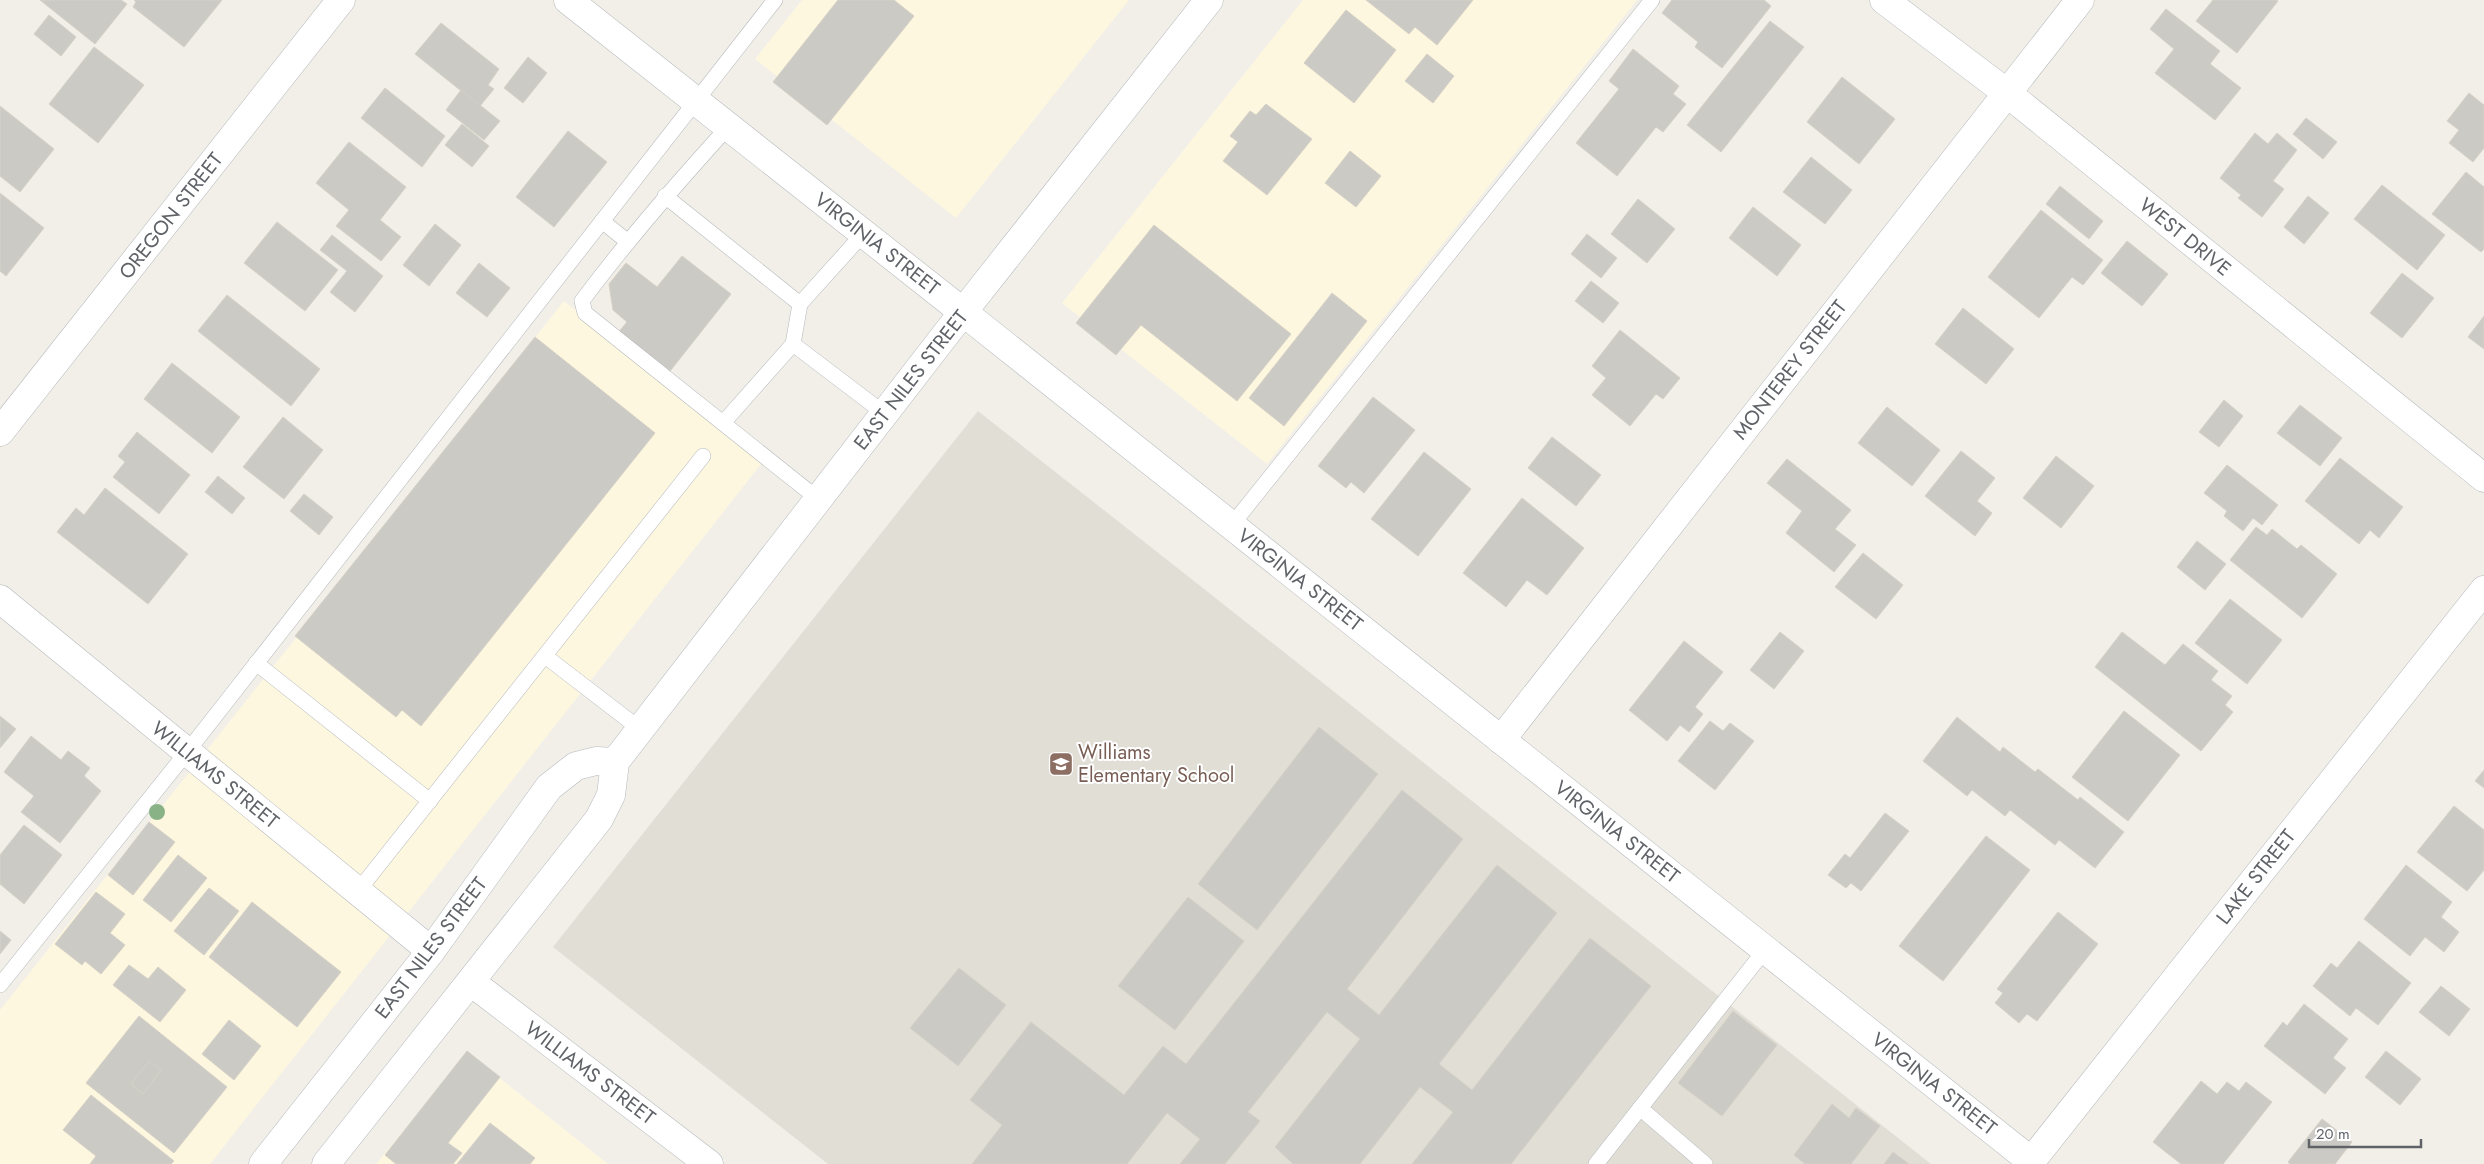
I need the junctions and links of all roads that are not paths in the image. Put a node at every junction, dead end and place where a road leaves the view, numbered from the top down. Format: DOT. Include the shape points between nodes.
graph roads {
  1 [pos="341,0"];
  2 [pos="568,0"];
  3 [pos="775,0"];
  4 [pos="1209,0"];
  5 [pos="1652,0"];
  6 [pos="1884,0"];
  7 [pos="2080,0"];
  8 [pos="2007,93"];
  9 [pos="696,101"];
  10 [pos="729,126"];
  11 [pos="665,196"];
  12 [pos="602,221"];
  13 [pos="863,234"];
  14 [pos="628,242"];
  15 [pos="800,304"];
  16 [pos="963,312"];
  17 [pos="794,344"];
  18 [pos="885,414"];
  19 [pos="723,424"];
  20 [pos="0,432"];
  21 [pos="703,456"];
  22 [pos="2484,478"];
  23 [pos="818,499"];
  24 [pos="1231,526"];
  25 [pos="2484,590"];
  26 [pos="0,599"];
  27 [pos="545,656"];
  28 [pos="256,663"];
  29 [pos="640,729"];
  30 [pos="1501,740"];
  31 [pos="187,752"];
  32 [pos="615,762"];
  33 [pos="430,800"];
  34 [pos="358,891"];
  35 [pos="1765,950"];
  36 [pos="431,951"];
  37 [pos="471,982"];
  38 [pos="0,985"];
  39 [pos="1640,1108"];
  40 [pos="2031,1163"];
  41 [pos="264,1164"];
  42 [pos="326,1164"];
  43 [pos="709,1164"];
  44 [pos="1596,1164"];
  45 [pos="1705,1164"];
  1 -- 20 [label="street, OREGON STREET"];
  2 -- 9 [label="street, VIRGINIA STREET"];
  3 -- 9 [label="lane"];
  4 -- 16 [label="street, EAST NILES STREET"];
  5 -- 24 [label="lane"];
  6 -- 8 [label="street, WEST DRIVE"];
  7 -- 8 [label="street, MONTEREY STREET"];
  8 -- 22 [label="street, WEST DRIVE"];
  8 -- 30 [label="street, MONTEREY STREET"];
  9 -- 10 [label="street, VIRGINIA STREET"];
  9 -- 12 [label="lane"];
  10 -- 11 [label="lane"];
  10 -- 13 [label="street, VIRGINIA STREET"];
  11 -- 14 [label="lane"];
  11 -- 15 [label="lane"];
  12 -- 14 [label="lane"];
  12 -- 28 [label="lane"];
  13 -- 15 [label="lane"];
  13 -- 16 [label="street, VIRGINIA STREET"];
  14 -- 19 [label="lane" via="582,301 585,313"];
  15 -- 17 [label="lane"];
  16 -- 18 [label="street, EAST NILES STREET"];
  16 -- 24 [label="street, VIRGINIA STREET"];
  17 -- 18 [label="lane"];
  17 -- 19 [label="lane"];
  18 -- 23 [label="street, EAST NILES STREET"];
  19 -- 23 [label="lane"];
  21 -- 27 [label="lane"];
  23 -- 29 [label="street, EAST NILES STREET"];
  24 -- 30 [label="street, VIRGINIA STREET"];
  25 -- 40 [label="street, LAKE STREET"];
  26 -- 31 [label="street, WILLIAMS STREET"];
  27 -- 29 [label="lane"];
  27 -- 33 [label="lane"];
  28 -- 31 [label="lane"];
  28 -- 33 [label="lane"];
  29 -- 32 [label="street, EAST NILES STREET"];
  30 -- 35 [label="street, VIRGINIA STREET"];
  31 -- 34 [label="street, WILLIAMS STREET"];
  31 -- 38 [label="lane"];
  32 -- 36 [label="street, EAST NILES STREET" via="596,761 576,766 549,787"];
  32 -- 37 [label="street, EAST NILES STREET" via="610,795 599,820"];
  33 -- 34 [label="lane"];
  34 -- 36 [label="street, WILLIAMS STREET"];
  35 -- 39 [label="lane"];
  35 -- 40 [label="street, VIRGINIA STREET"];
  36 -- 41 [label="street, EAST NILES STREET"];
  37 -- 42 [label="street, EAST NILES STREET"];
  37 -- 43 [label="street, WILLIAMS STREET"];
  39 -- 44 [label="lane"];
  39 -- 45 [label="lane"];
}
